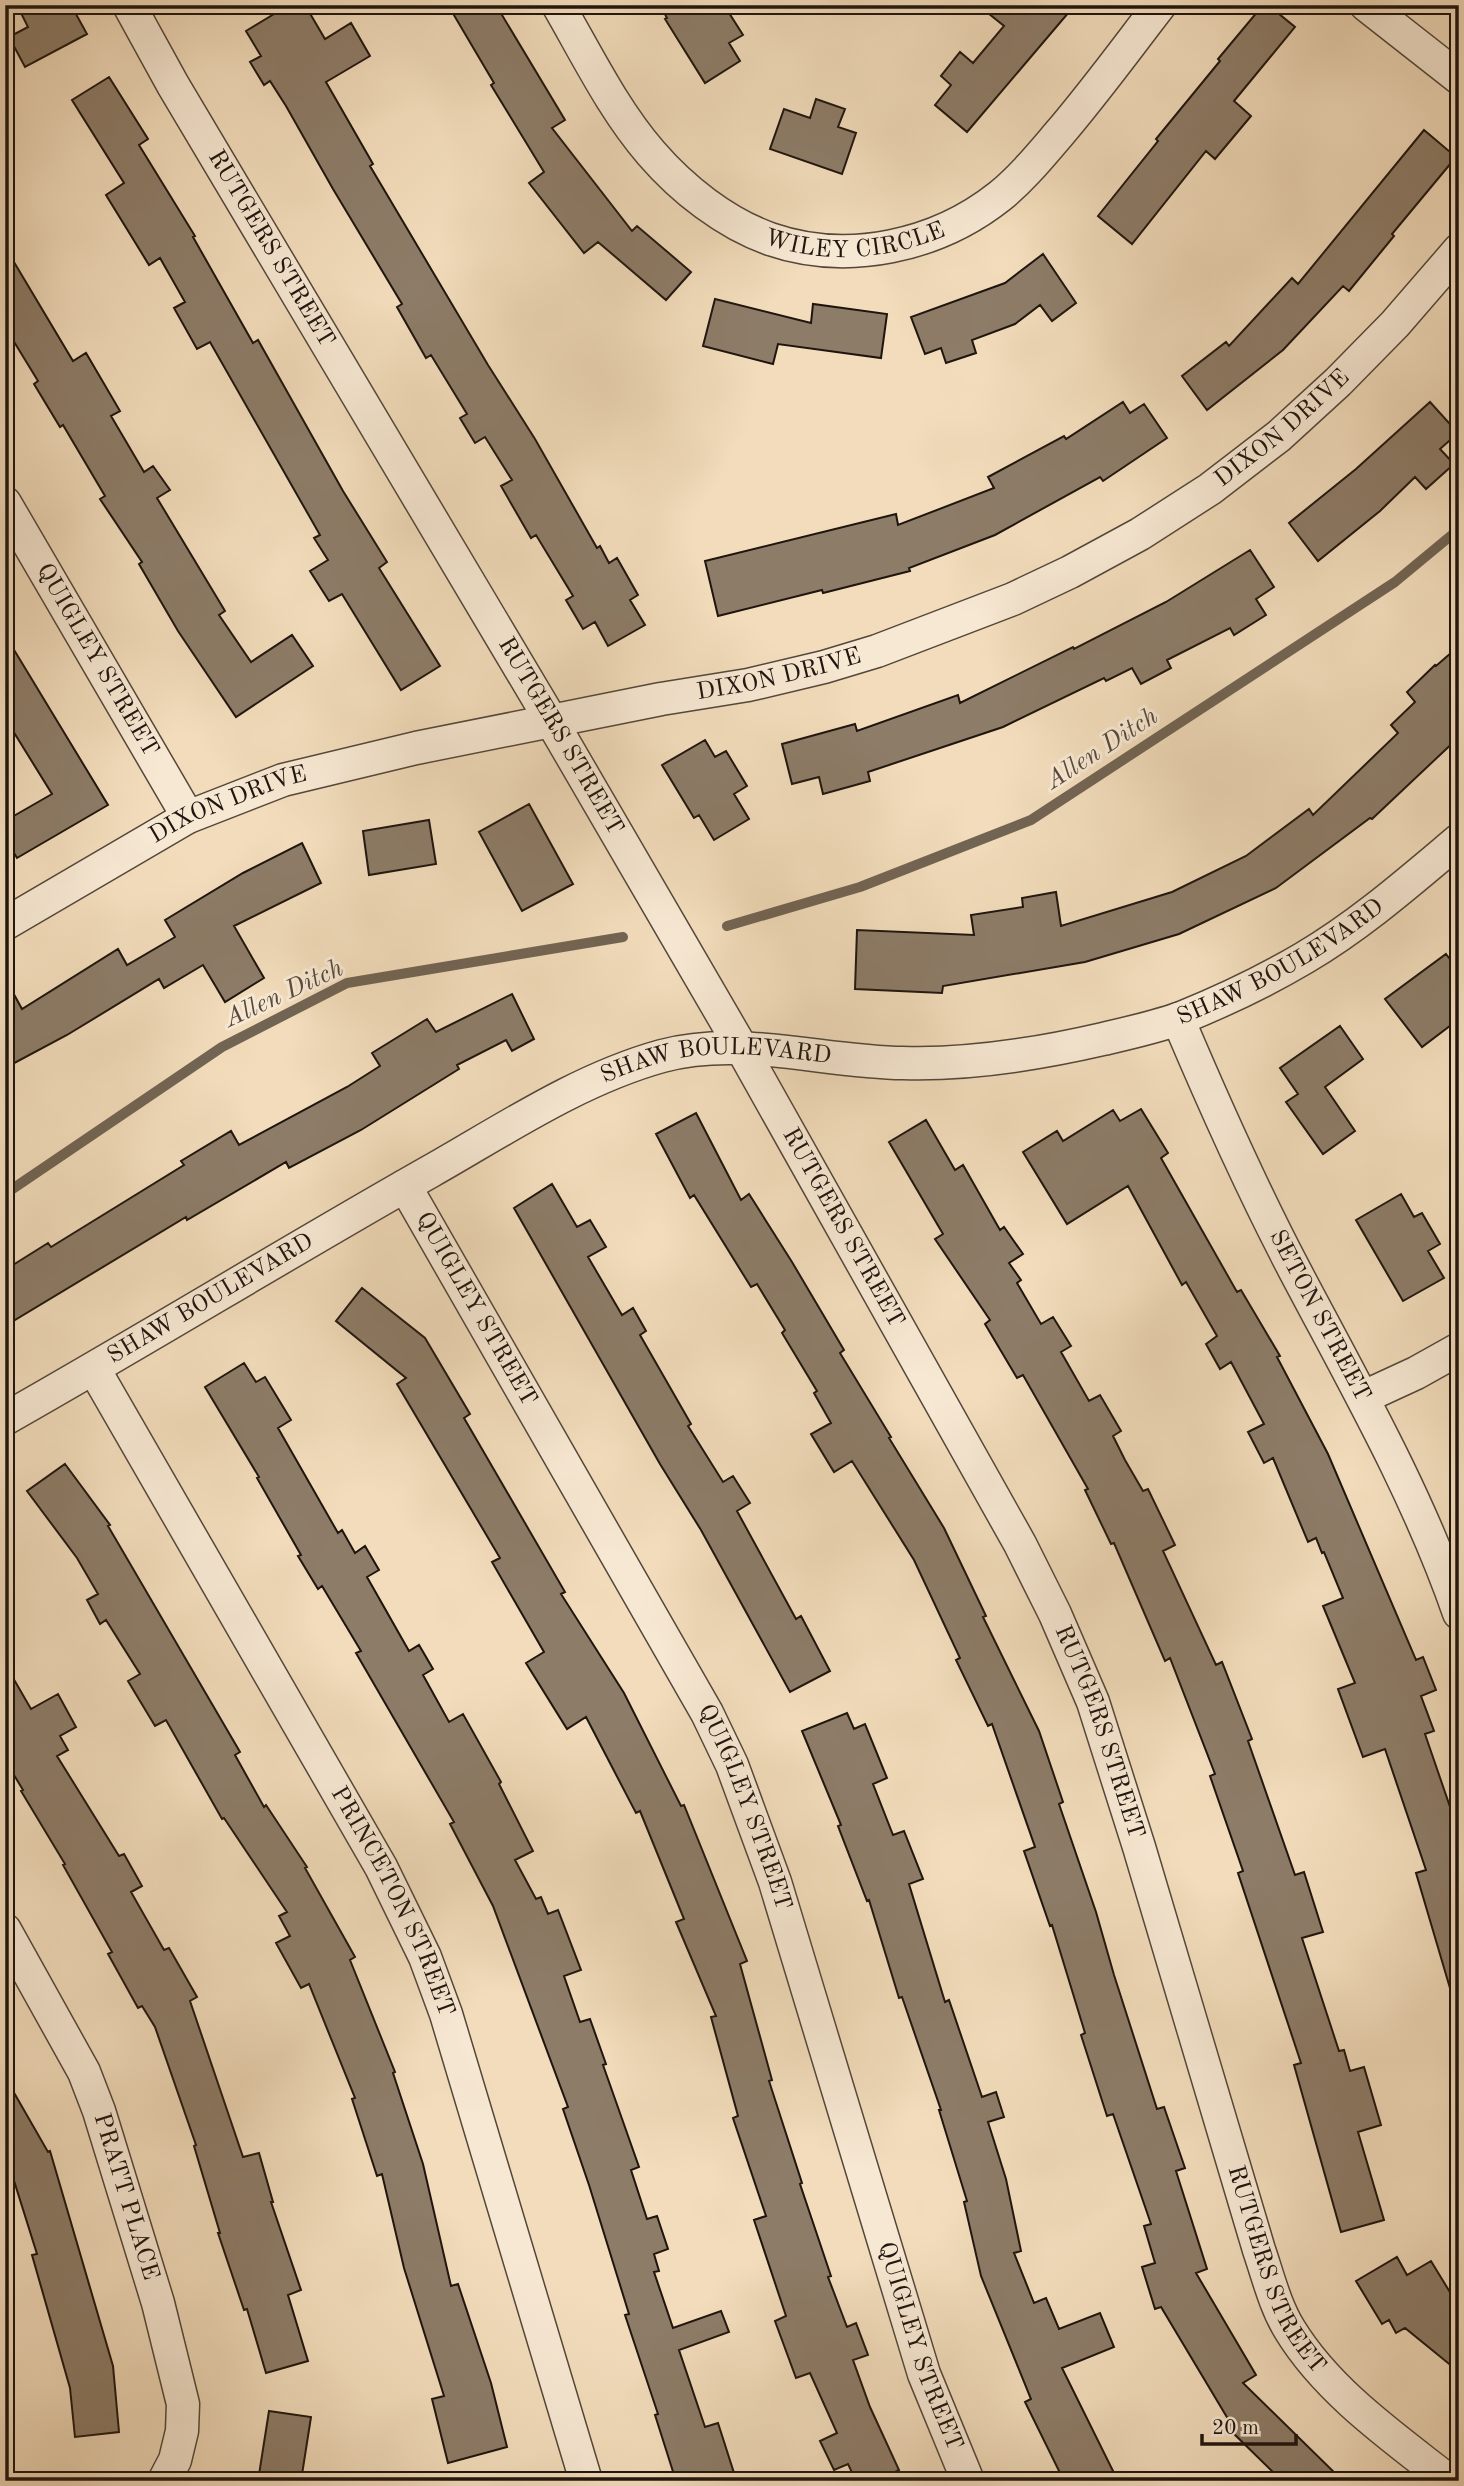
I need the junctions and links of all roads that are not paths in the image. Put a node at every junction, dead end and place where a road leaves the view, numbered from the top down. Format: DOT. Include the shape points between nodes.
graph roads {
  1 [pos="129,5"];
  2 [pos="558,5"];
  3 [pos="1160,5"];
  4 [pos="1366,5"];
  5 [pos="1459,78"];
  6 [pos="1459,250"];
  7 [pos="5,503"];
  8 [pos="551,722"];
  9 [pos="188,817"];
  10 [pos="1459,841"];
  11 [pos="5,924"];
  12 [pos="1178,1019"];
  13 [pos="741,1047"];
  14 [pos="405,1186"];
  15 [pos="1459,1349"];
  16 [pos="94,1368"];
  17 [pos="1364,1397"];
  18 [pos="5,1419"];
  19 [pos="1459,1612"];
  20 [pos="5,1930"];
  21 [pos="164,2481"];
  22 [pos="586,2481"];
  23 [pos="968,2481"];
  24 [pos="1449,2481"];
  1 -- 8 [label="street, RUTGERS STREET"];
  2 -- 3 [label="street, WILEY CIRCLE" via="622,115 681,182 722,214 770,239 821,250 855,251 929,237 967,219 1001,195 1075,115"];
  4 -- 5 [label="street"];
  6 -- 8 [label="street, DIXON DRIVE" via="1395,324 1279,436 1210,489 1070,572 877,652 748,685"];
  7 -- 9 [label="street, QUIGLEY STREET"];
  8 -- 9 [label="street, DIXON DRIVE" via="283,780"];
  8 -- 13 [label="street, RUTGERS STREET"];
  9 -- 11 [label="street, DIXON DRIVE"];
  10 -- 12 [label="street, SHAW BOULEVARD" via="1376,909 1307,957"];
  12 -- 13 [label="street, SHAW BOULEVARD" via="1080,1045 958,1062 855,1061"];
  12 -- 17 [label="street, SETON STREET" via="1227,1135"];
  13 -- 14 [label="street, SHAW BOULEVARD" via="660,1056 585,1084"];
  13 -- 24 [label="street, RUTGERS STREET" via="1020,1544 1072,1652 1093,1702 1259,2250 1289,2329 1346,2396"];
  14 -- 16 [label="street, SHAW BOULEVARD"];
  14 -- 23 [label="street, QUIGLEY STREET" via="707,1713 732,1765 775,1882 924,2374"];
  15 -- 17 [label="street"];
  16 -- 18 [label="street, SHAW BOULEVARD"];
  16 -- 22 [label="street, PRINCETON STREET" via="381,1867 425,1957"];
  17 -- 19 [label="street, SETON STREET"];
  20 -- 21 [label="street, PRATT PLACE" via="84,2072 158,2302 183,2404 175,2460"];
}
